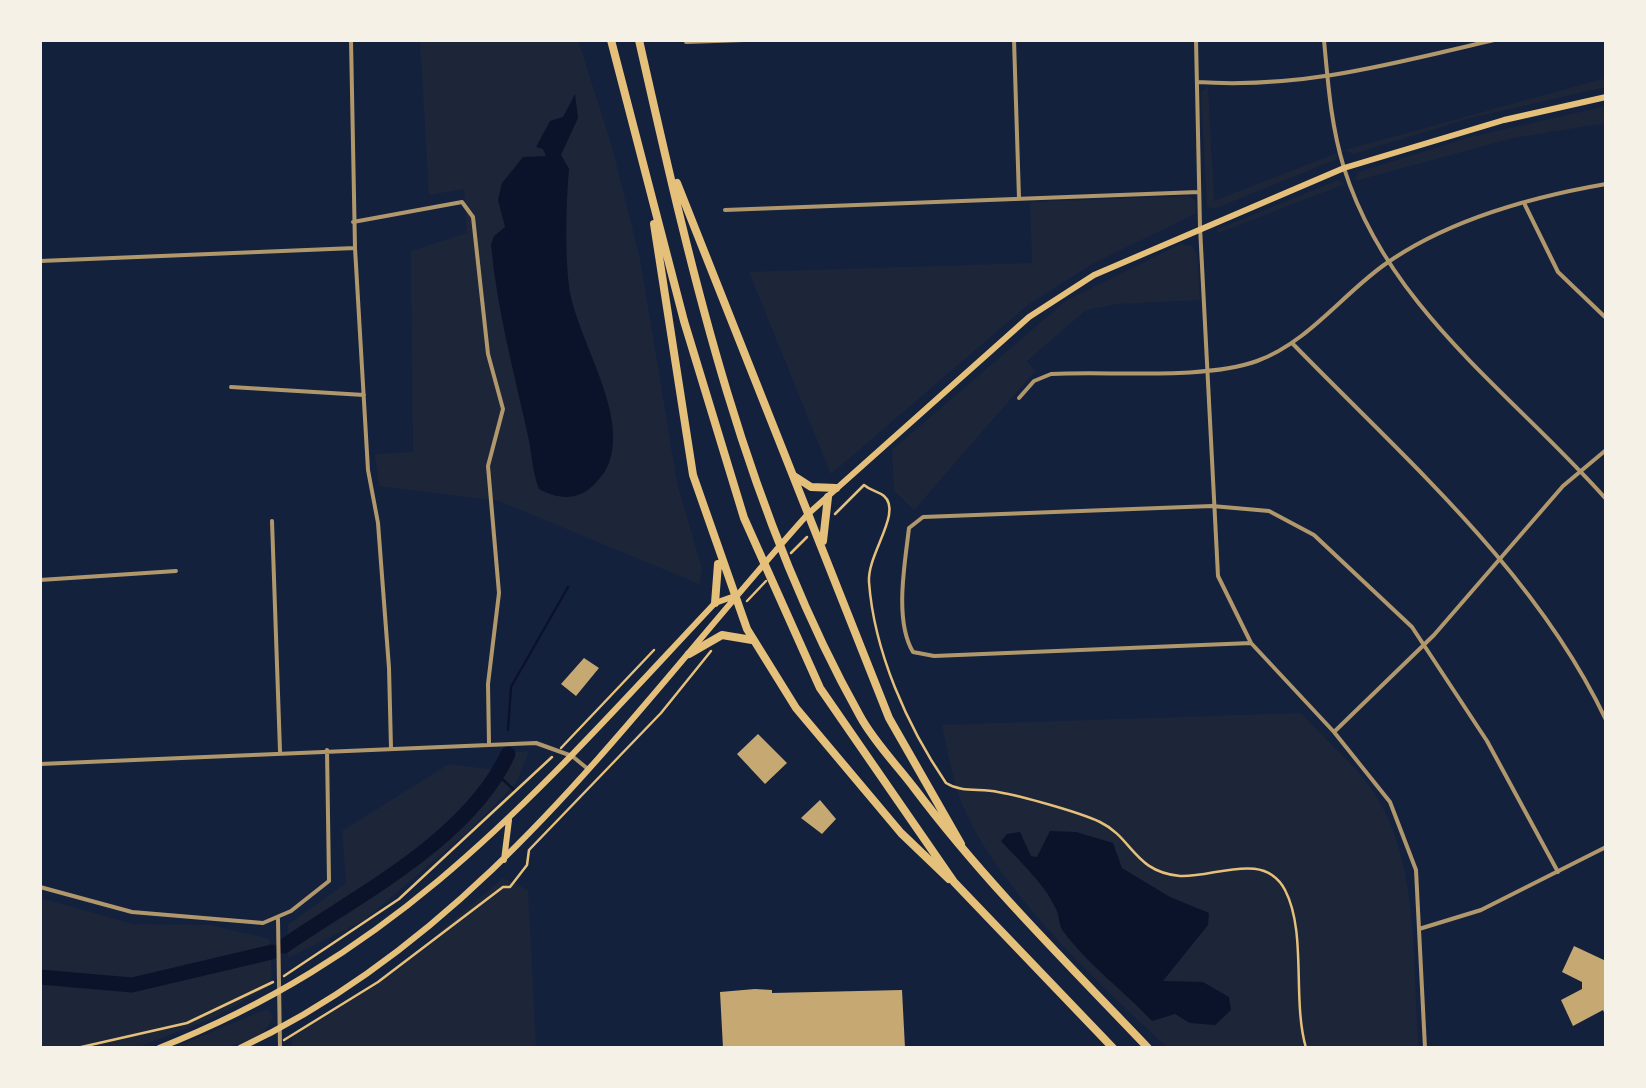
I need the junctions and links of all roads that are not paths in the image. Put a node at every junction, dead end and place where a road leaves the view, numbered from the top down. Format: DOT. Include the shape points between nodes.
graph roads {
  1 [pos="351,40"];
  2 [pos="611,40"];
  3 [pos="639,40"];
  4 [pos="744,40"];
  5 [pos="1014,40"];
  6 [pos="1196,40"];
  7 [pos="1324,40"];
  8 [pos="1494,40"];
  9 [pos="686,42"];
  10 [pos="1329,79"];
  11 [pos="1197,82"];
  12 [pos="1606,97"];
  13 [pos="663,146"];
  14 [pos="1344,168"];
  15 [pos="1606,184"];
  16 [pos="648,185"];
  17 [pos="1199,192"];
  18 [pos="1019,198"];
  19 [pos="1525,205"];
  20 [pos="725,210"];
  21 [pos="353,222"];
  22 [pos="1200,227"];
  23 [pos="354,248"];
  24 [pos="40,262"];
  25 [pos="1387,262"];
  26 [pos="1606,318"];
  27 [pos="1293,344"];
  28 [pos="1209,371"];
  29 [pos="230,387"];
  30 [pos="364,395"];
  31 [pos="1019,398"];
  32 [pos="1606,450"];
  33 [pos="789,470"];
  34 [pos="1580,470"];
  35 [pos="836,488"];
  36 [pos="828,497"];
  37 [pos="1606,499"];
  38 [pos="1212,506"];
  39 [pos="807,515"];
  40 [pos="272,521"];
  41 [pos="716,550"];
  42 [pos="824,550"];
  43 [pos="1500,558"];
  44 [pos="176,571"];
  45 [pos="40,580"];
  46 [pos="734,596"];
  47 [pos="715,603"];
  48 [pos="755,642"];
  49 [pos="1251,642"];
  50 [pos="1424,645"];
  51 [pos="689,654"];
  52 [pos="1606,720"];
  53 [pos="1334,732"];
  54 [pos="489,744"];
  55 [pos="391,748"];
  56 [pos="327,750"];
  57 [pos="280,752"];
  58 [pos="572,756"];
  59 [pos="40,764"];
  60 [pos="590,770"];
  61 [pos="510,819"];
  62 [pos="1606,847"];
  63 [pos="504,860"];
  64 [pos="970,861"];
  65 [pos="1558,872"];
  66 [pos="954,882"];
  67 [pos="40,888"];
  68 [pos="278,919"];
  69 [pos="1420,929"];
  70 [pos="280,993"];
  71 [pos="280,1030"];
  72 [pos="280,1045"];
  73 [pos="158,1048"];
  74 [pos="240,1048"];
  75 [pos="1114,1048"];
  76 [pos="1148,1048"];
  77 [pos="1426,1048"];
  1 -- 21 [label="street"];
  2 -- 16 [label="highway"];
  3 -- 13 [label="highway"];
  4 -- 9 [label="street"];
  5 -- 18 [label="street"];
  6 -- 11 [label="street"];
  7 -- 10 [label="street"];
  8 -- 10 [label="street"];
  10 -- 11 [label="street"];
  10 -- 14 [label="street"];
  11 -- 17 [label="street"];
  12 -- 14 [label="main road"];
  13 -- 33 [label="highway"];
  13 -- 64 [label="highway" via="717,352 792,574 861,718"];
  14 -- 22 [label="main road"];
  14 -- 25 [label="street"];
  15 -- 19 [label="street"];
  16 -- 41 [label="highway" via="684,437"];
  16 -- 66 [label="highway" via="744,518 773,588 820,688"];
  17 -- 18 [label="street"];
  17 -- 22 [label="street"];
  18 -- 20 [label="street"];
  19 -- 25 [label="street" via="1480,216"];
  19 -- 26 [label="street" via="1558,272"];
  21 -- 23 [label="street"];
  21 -- 54 [label="street" via="462,202 471,211 488,354 503,409 488,466 500,594 488,684"];
  22 -- 28 [label="street"];
  22 -- 35 [label="main road" via="1048,302"];
  23 -- 24 [label="street"];
  23 -- 30 [label="street"];
  25 -- 27 [label="street"];
  25 -- 34 [label="street" via="1424,314"];
  27 -- 28 [label="street" via="1244,366"];
  27 -- 43 [label="street"];
  28 -- 31 [label="street" via="1052,374 1034,380"];
  28 -- 38 [label="street"];
  29 -- 30 [label="street"];
  30 -- 55 [label="street"];
  32 -- 34 [label="street"];
  33 -- 35 [label="highway" via="811,487"];
  33 -- 39 [label="highway"];
  34 -- 37 [label="street"];
  34 -- 43 [label="street"];
  35 -- 36 [label="main road"];
  36 -- 39 [label="main road"];
  36 -- 42 [label="highway"];
  38 -- 49 [label="street" via="1218,576"];
  38 -- 49 [label="street" via="919,518 909,528 906,640 913,652 934,656"];
  38 -- 50 [label="street" via="1269,512 1314,535"];
  39 -- 42 [label="highway"];
  39 -- 46 [label="main road"];
  40 -- 57 [label="street"];
  41 -- 46 [label="highway"];
  41 -- 47 [label="highway"];
  42 -- 64 [label="highway" via="899,740"];
  43 -- 50 [label="street"];
  43 -- 52 [label="street" via="1588,682"];
  44 -- 45 [label="street"];
  46 -- 47 [label="main road"];
  46 -- 48 [label="highway"];
  46 -- 51 [label="main road"];
  47 -- 58 [label="main road"];
  48 -- 51 [label="highway" via="722,634"];
  48 -- 66 [label="highway" via="839,760"];
  49 -- 53 [label="street"];
  50 -- 53 [label="street"];
  50 -- 65 [label="street" via="1488,741"];
  51 -- 60 [label="main road"];
  53 -- 69 [label="street" via="1390,802 1416,870"];
  54 -- 55 [label="street"];
  54 -- 58 [label="street" via="536,743"];
  55 -- 56 [label="street"];
  56 -- 57 [label="street"];
  56 -- 68 [label="street" via="328,881"];
  57 -- 59 [label="street"];
  58 -- 60 [label="street"];
  58 -- 61 [label="main road"];
  60 -- 63 [label="main road"];
  61 -- 63 [label="main road"];
  61 -- 70 [label="main road" via="413,906"];
  62 -- 65 [label="street"];
  63 -- 71 [label="main road" via="384,960"];
  64 -- 76 [label="highway"];
  65 -- 69 [label="street" via="1481,910"];
  66 -- 75 [label="highway"];
  67 -- 68 [label="street" via="132,912 250,924"];
  68 -- 70 [label="street"];
  69 -- 77 [label="street"];
  70 -- 71 [label="street"];
  70 -- 73 [label="main road"];
  71 -- 72 [label="street"];
  71 -- 74 [label="main road"];
}
